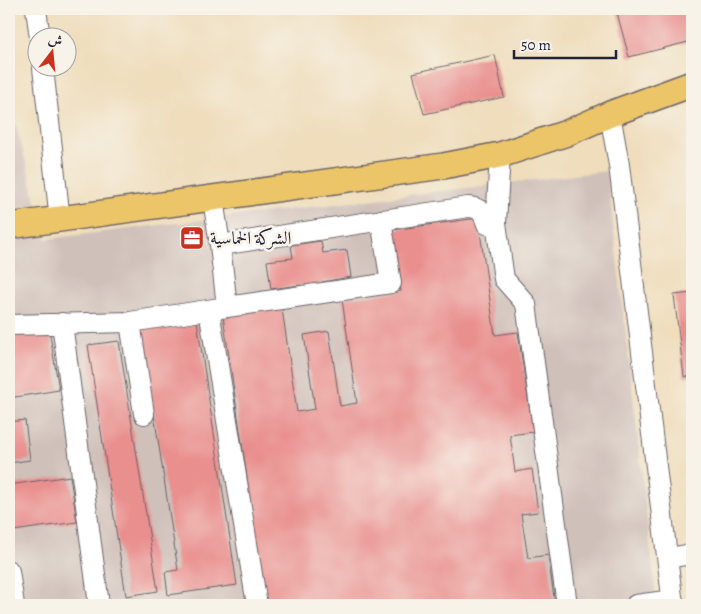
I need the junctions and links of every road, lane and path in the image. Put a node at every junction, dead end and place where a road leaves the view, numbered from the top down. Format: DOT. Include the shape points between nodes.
graph roads {
  1 [pos="36,9"];
  2 [pos="39,28"];
  3 [pos="44,78"];
  4 [pos="692,84"];
  5 [pos="610,114"];
  6 [pos="500,155"];
  7 [pos="213,199"];
  8 [pos="60,220"];
  9 [pos="381,220"];
  10 [pos="496,223"];
  11 [pos="9,226"];
  12 [pos="220,245"];
  13 [pos="218,309"];
  14 [pos="130,322"];
  15 [pos="9,324"];
  16 [pos="62,324"];
  17 [pos="144,414"];
  18 [pos="692,554"];
  19 [pos="668,558"];
  20 [pos="9,571"];
  21 [pos="673,603"];
  22 [pos="14,605"];
  23 [pos="99,605"];
  24 [pos="257,605"];
  25 [pos="567,605"];
  26 [pos="636,605"];
  1 -- 2 [label="street"];
  3 -- 8 [label="street"];
  4 -- 5 [label="main road"];
  5 -- 6 [label="main road" via="567,133"];
  5 -- 19 [label="street"];
  6 -- 7 [label="main road"];
  6 -- 10 [label="street"];
  7 -- 8 [label="main road"];
  7 -- 12 [label="street"];
  8 -- 11 [label="main road"];
  9 -- 10 [label="street" via="476,207 483,213 487,224"];
  9 -- 12 [label="street"];
  9 -- 13 [label="street" via="391,283"];
  10 -- 25 [label="street" via="504,279 526,304"];
  12 -- 13 [label="street"];
  13 -- 14 [label="street"];
  13 -- 24 [label="street"];
  14 -- 16 [label="street"];
  14 -- 17 [label="street"];
  15 -- 16 [label="street"];
  16 -- 23 [label="street"];
  18 -- 19 [label="street"];
  19 -- 21 [label="street"];
  20 -- 22 [label="street"];
  21 -- 26 [label="street"];
}
